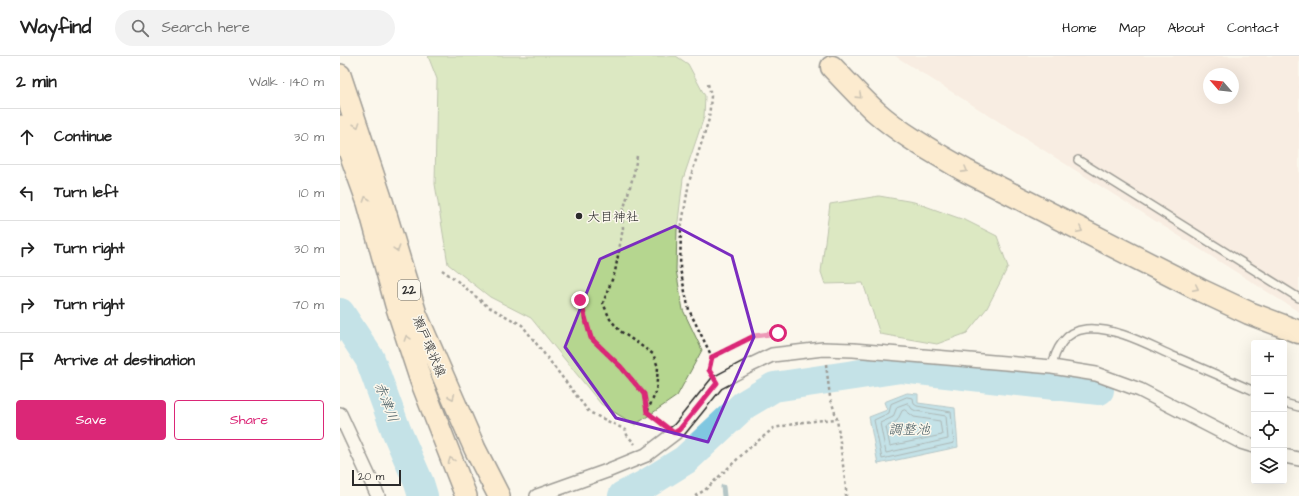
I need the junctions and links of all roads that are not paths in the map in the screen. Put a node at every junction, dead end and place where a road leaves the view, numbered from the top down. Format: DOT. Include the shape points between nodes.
graph roads {
  1 [pos="832,67"];
  2 [pos="340,75"];
  3 [pos="340,126"];
  4 [pos="1078,160"];
  5 [pos="1299,298"];
  6 [pos="1299,332"];
  7 [pos="1052,367"];
  8 [pos="1251,390"];
  9 [pos="1287,404"];
  10 [pos="1299,407"];
  11 [pos="340,414"];
  12 [pos="1251,445"];
  13 [pos="1287,457"];
  14 [pos="1299,459"];
  15 [pos="378,496"];
  16 [pos="466,496"];
  17 [pos="500,496"];
  18 [pos="537,496"];
  1 -- 6 [label="highway, one-way" via="881,116 932,152 966,172 1200,290 1249,313"];
  2 -- 17 [label="main road, 瀬戸環状線 / 22, one-way" via="416,314 475,449"];
  16 -- 3 [label="main road, 瀬戸環状線 / 22, one-way" via="421,381 396,305 368,203"];
  4 -- 5 [label="lane"];
  7 -- 8 [label="lane" via="1054,354 1074,332 1085,329 1106,330 1132,338"];
  7 -- 12 [label="street" via="1096,374 1140,390"];
  7 -- 18 [label="street" via="853,350 772,355 717,383 679,430 646,455"];
  9 -- 10 [label="lane"];
  11 -- 15 [label="street"];
  13 -- 14 [label="street"];
}
